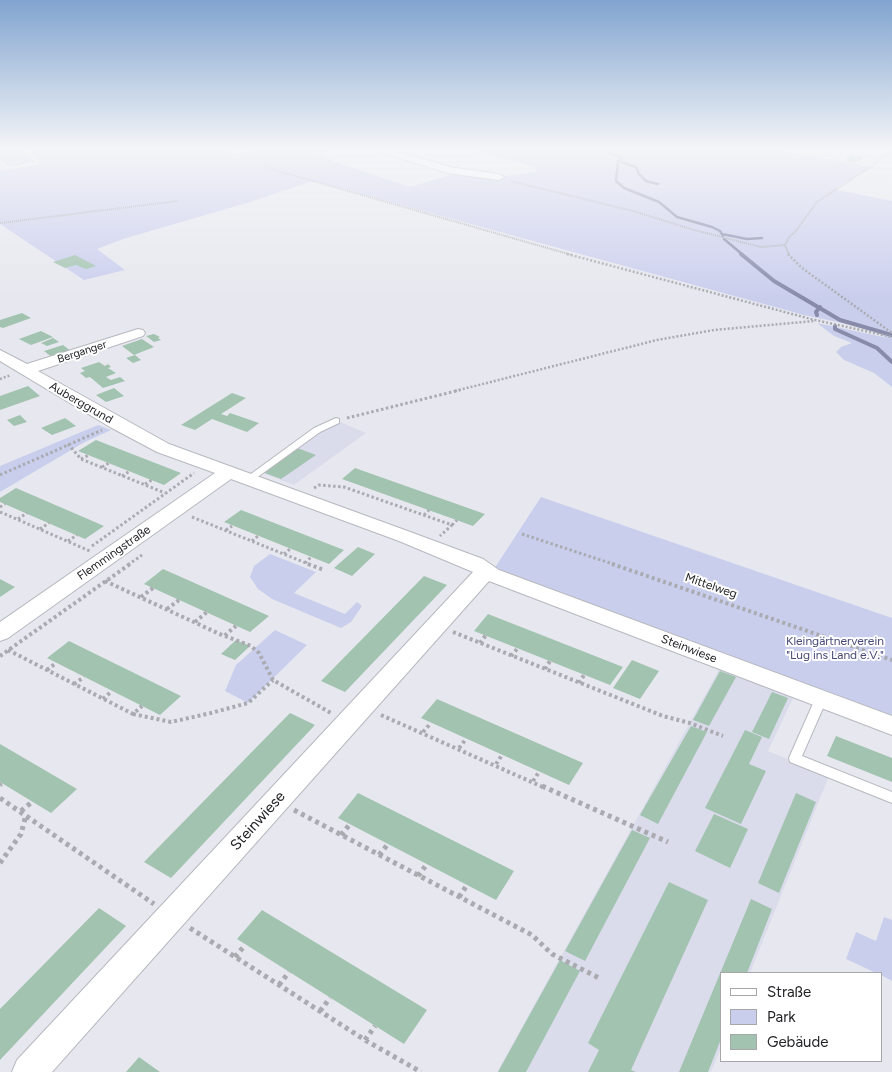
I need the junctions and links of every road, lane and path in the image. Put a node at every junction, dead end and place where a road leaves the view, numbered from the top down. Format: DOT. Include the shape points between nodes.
graph roads {
  1 [pos="373,198"];
  2 [pos="574,198"];
  3 [pos="823,198"];
  4 [pos="178,201"];
  5 [pos="0,223"];
  6 [pos="785,245"];
  7 [pos="817,320"];
  8 [pos="138,333"];
  9 [pos="892,333"];
  10 [pos="892,337"];
  11 [pos="9,363"];
  12 [pos="336,421"];
  13 [pos="116,423"];
  14 [pos="68,444"];
  15 [pos="163,448"];
  16 [pos="89,455"];
  17 [pos="81,459"];
  18 [pos="109,463"];
  19 [pos="206,464"];
  20 [pos="101,468"];
  21 [pos="130,471"];
  22 [pos="229,472"];
  23 [pos="0,475"];
  24 [pos="122,476"];
  25 [pos="248,479"];
  26 [pos="152,480"];
  27 [pos="350,482"];
  28 [pos="144,485"];
  29 [pos="344,486"];
  30 [pos="376,491"];
  31 [pos="371,496"];
  32 [pos="301,497"];
  33 [pos="402,501"];
  34 [pos="5,504"];
  35 [pos="397,506"];
  36 [pos="0,507"];
  37 [pos="184,510"];
  38 [pos="429,510"];
  39 [pos="0,512"];
  40 [pos="27,514"];
  41 [pos="424,515"];
  42 [pos="17,519"];
  43 [pos="456,520"];
  44 [pos="49,523"];
  45 [pos="452,525"];
  46 [pos="232,526"];
  47 [pos="40,529"];
  48 [pos="226,531"];
  49 [pos="522,534"];
  50 [pos="77,535"];
  51 [pos="258,536"];
  52 [pos="251,541"];
  53 [pos="67,542"];
  54 [pos="430,546"];
  55 [pos="290,549"];
  56 [pos="87,550"];
  57 [pos="145,552"];
  58 [pos="284,554"];
  59 [pos="311,557"];
  60 [pos="106,558"];
  61 [pos="305,562"];
  62 [pos="83,564"];
  63 [pos="324,570"];
  64 [pos="486,570"];
  65 [pos="106,581"];
  66 [pos="153,588"];
  67 [pos="141,597"];
  68 [pos="179,600"];
  69 [pos="167,610"];
  70 [pos="207,612"];
  71 [pos="195,622"];
  72 [pos="236,626"];
  73 [pos="436,626"];
  74 [pos="224,636"];
  75 [pos="486,636"];
  76 [pos="4,642"];
  77 [pos="480,643"];
  78 [pos="518,648"];
  79 [pos="0,656"];
  80 [pos="511,656"];
  81 [pos="892,660"];
  82 [pos="550,661"];
  83 [pos="56,663"];
  84 [pos="544,669"];
  85 [pos="47,670"];
  86 [pos="584,675"];
  87 [pos="84,676"];
  88 [pos="273,680"];
  89 [pos="579,683"];
  90 [pos="74,684"];
  91 [pos="112,691"];
  92 [pos="103,699"];
  93 [pos="820,699"];
  94 [pos="142,706"];
  95 [pos="321,707"];
  96 [pos="362,707"];
  97 [pos="133,714"];
  98 [pos="431,723"];
  99 [pos="892,726"];
  100 [pos="424,732"];
  101 [pos="723,736"];
  102 [pos="466,739"];
  103 [pos="459,748"];
  104 [pos="502,755"];
  105 [pos="496,764"];
  106 [pos="539,772"];
  107 [pos="533,781"];
  108 [pos="892,798"];
  109 [pos="276,801"];
  110 [pos="32,802"];
  111 [pos="21,811"];
  112 [pos="26,814"];
  113 [pos="350,824"];
  114 [pos="341,835"];
  115 [pos="668,842"];
  116 [pos="388,844"];
  117 [pos="379,855"];
  118 [pos="0,864"];
  119 [pos="427,864"];
  120 [pos="418,876"];
  121 [pos="467,885"];
  122 [pos="459,897"];
  123 [pos="245,945"];
  124 [pos="235,956"];
  125 [pos="289,972"];
  126 [pos="598,978"];
  127 [pos="279,985"];
  128 [pos="330,998"];
  129 [pos="320,1011"];
  130 [pos="375,1026"];
  131 [pos="29,1072"];
  132 [pos="420,1072"];
  1 -- 7 [label="path"];
  2 -- 6 [label="path" via="761,247"];
  3 -- 6 [label="path"];
  4 -- 5 [label="path"];
  6 -- 9 [label="path" via="787,253 802,268"];
  7 -- 10 [label="path"];
  7 -- 12 [label="path" via="714,330 657,340"];
  8 -- 11 [label="street, Berganger"];
  11 -- 13 [label="street, Auberggrund"];
  12 -- 25 [label="lane" via="317,430"];
  13 -- 14 [label="path"];
  13 -- 15 [label="street, Auberggrund"];
  14 -- 17 [label="path"];
  14 -- 23 [label="path"];
  15 -- 19 [label="street, Steinwiese"];
  16 -- 17 [label="path"];
  17 -- 20 [label="path"];
  18 -- 20 [label="path"];
  19 -- 22 [label="street, Steinwiese"];
  19 -- 37 [label="path"];
  20 -- 24 [label="path"];
  21 -- 24 [label="path"];
  22 -- 25 [label="street, Steinwiese"];
  22 -- 37 [label="street, Flemmingstraße"];
  24 -- 28 [label="path"];
  25 -- 32 [label="street, Steinwiese"];
  26 -- 28 [label="path"];
  27 -- 29 [label="path"];
  28 -- 37 [label="path"];
  29 -- 31 [label="path"];
  29 -- 32 [label="path" via="319,485"];
  30 -- 31 [label="path"];
  31 -- 35 [label="path"];
  32 -- 54 [label="street, Steinwiese"];
  33 -- 35 [label="path"];
  34 -- 36 [label="path"];
  35 -- 41 [label="path"];
  37 -- 48 [label="path"];
  37 -- 56 [label="path"];
  37 -- 60 [label="street, Flemmingstraße"];
  38 -- 41 [label="path"];
  39 -- 42 [label="path"];
  40 -- 42 [label="path"];
  41 -- 45 [label="path"];
  42 -- 47 [label="path"];
  43 -- 45 [label="path"];
  44 -- 47 [label="path"];
  45 -- 54 [label="path"];
  46 -- 48 [label="path"];
  47 -- 53 [label="path"];
  48 -- 52 [label="path"];
  49 -- 81 [label="path, Mittelweg"];
  50 -- 53 [label="path"];
  51 -- 52 [label="path"];
  52 -- 58 [label="path"];
  53 -- 56 [label="path"];
  54 -- 64 [label="street, Steinwiese"];
  55 -- 58 [label="path"];
  56 -- 60 [label="path"];
  56 -- 62 [label="path"];
  57 -- 65 [label="path"];
  58 -- 61 [label="path"];
  59 -- 61 [label="path"];
  60 -- 62 [label="street, Flemmingstraße"];
  61 -- 63 [label="path"];
  62 -- 65 [label="path"];
  62 -- 76 [label="street, Flemmingstraße"];
  64 -- 73 [label="street, Steinwiese"];
  64 -- 93 [label="street, Steinwiese" via="492,575"];
  65 -- 67 [label="path"];
  65 -- 76 [label="path"];
  66 -- 67 [label="path"];
  67 -- 69 [label="path"];
  68 -- 69 [label="path"];
  69 -- 71 [label="path"];
  70 -- 71 [label="path"];
  71 -- 74 [label="path"];
  72 -- 74 [label="path"];
  73 -- 77 [label="path"];
  73 -- 96 [label="street, Steinwiese"];
  74 -- 88 [label="path" via="238,639 255,649"];
  75 -- 77 [label="path"];
  76 -- 79 [label="path"];
  76 -- 85 [label="path"];
  77 -- 80 [label="path"];
  78 -- 80 [label="path"];
  80 -- 84 [label="path"];
  82 -- 84 [label="path"];
  83 -- 85 [label="path"];
  84 -- 89 [label="path"];
  85 -- 90 [label="path"];
  86 -- 89 [label="path"];
  87 -- 90 [label="path"];
  88 -- 95 [label="path"];
  88 -- 97 [label="path" via="248,703 211,713 171,722"];
  89 -- 101 [label="path"];
  90 -- 92 [label="path"];
  91 -- 92 [label="path"];
  92 -- 97 [label="path"];
  93 -- 99 [label="street, Steinwiese"];
  93 -- 108 [label="lane" via="795,758"];
  94 -- 97 [label="path"];
  96 -- 100 [label="path"];
  96 -- 109 [label="street, Steinwiese"];
  98 -- 100 [label="path"];
  100 -- 103 [label="path"];
  102 -- 103 [label="path"];
  103 -- 105 [label="path"];
  104 -- 105 [label="path"];
  105 -- 107 [label="path"];
  106 -- 107 [label="path"];
  107 -- 115 [label="path"];
  109 -- 114 [label="path"];
  109 -- 131 [label="street, Steinwiese"];
  110 -- 111 [label="path"];
  112 -- 118 [label="path" via="21,834"];
  113 -- 114 [label="path"];
  114 -- 117 [label="path"];
  116 -- 117 [label="path"];
  117 -- 120 [label="path"];
  119 -- 120 [label="path"];
  120 -- 122 [label="path"];
  121 -- 122 [label="path"];
  122 -- 126 [label="path" via="532,935 552,954"];
  123 -- 124 [label="path"];
  125 -- 127 [label="path"];
  128 -- 129 [label="path"];
  130 -- 132 [label="path" via="365,1040"];
}
